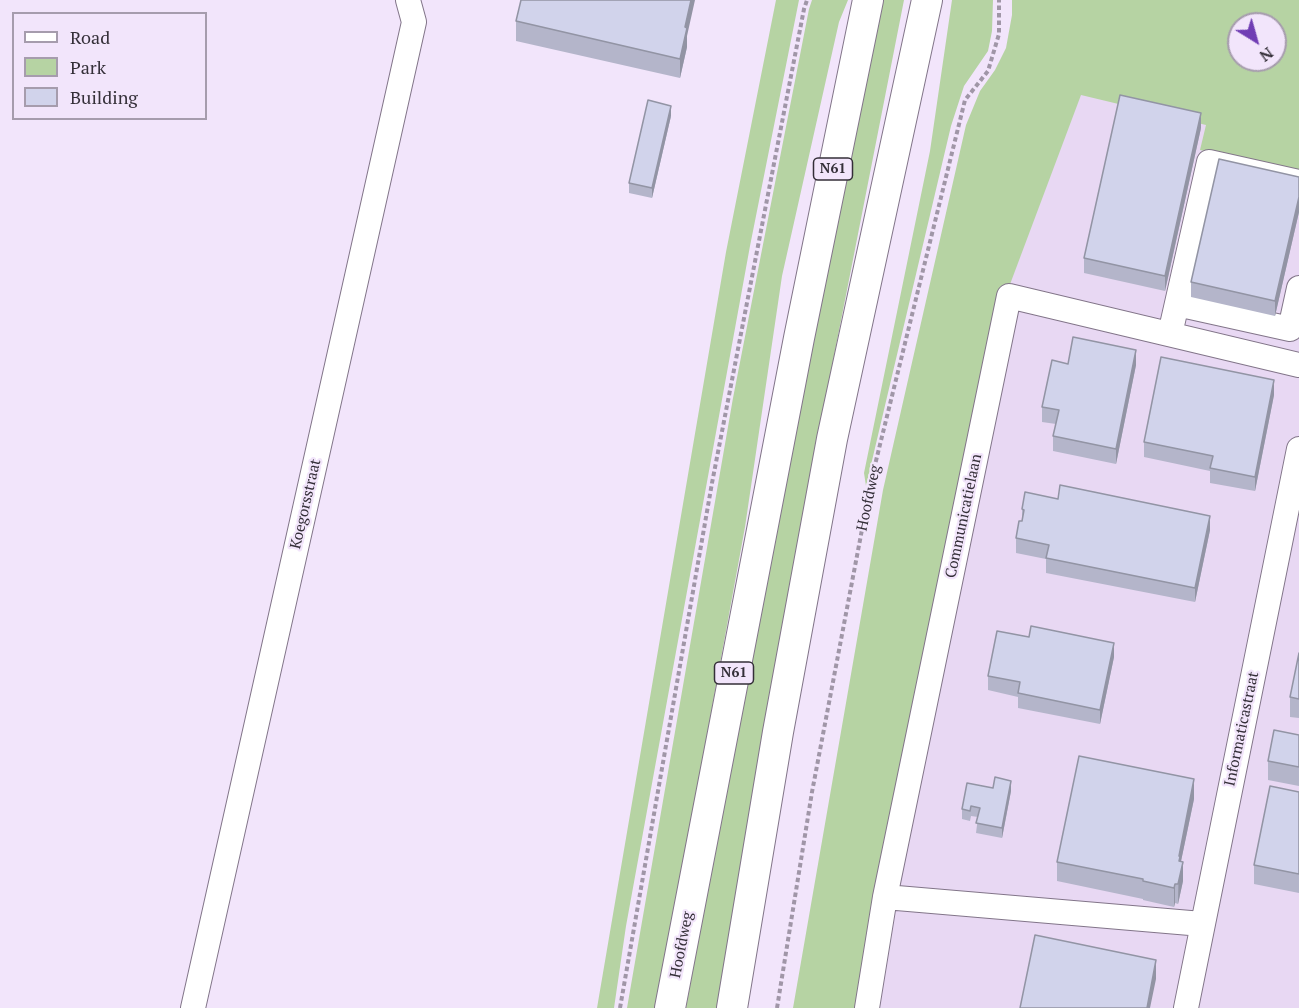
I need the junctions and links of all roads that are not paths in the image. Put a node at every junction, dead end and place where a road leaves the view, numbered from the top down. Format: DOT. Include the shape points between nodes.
graph roads {
  1 [pos="408,0"];
  2 [pos="868,0"];
  3 [pos="927,0"];
  4 [pos="1299,182"];
  5 [pos="1299,288"];
  6 [pos="1177,304"];
  7 [pos="1170,334"];
  8 [pos="1299,364"];
  9 [pos="1299,449"];
  10 [pos="885,897"];
  11 [pos="1202,924"];
  12 [pos="193,1008"];
  13 [pos="670,1008"];
  14 [pos="732,1008"];
  15 [pos="867,1008"];
  16 [pos="1186,1008"];
  1 -- 12 [label="street, Koegorsstraat" via="414,22"];
  2 -- 13 [label="main road, Hoofdweg / N61"];
  3 -- 14 [label="main road" via="832,439"];
  4 -- 6 [label="street" via="1209,162"];
  5 -- 6 [label="street" via="1290,330"];
  6 -- 7 [label="street"];
  7 -- 8 [label="street, Communicatielaan"];
  7 -- 10 [label="street, Communicatielaan" via="1010,296"];
  9 -- 11 [label="street, Informaticastraat"];
  10 -- 11 [label="street"];
  10 -- 15 [label="street, Communicatielaan"];
  11 -- 16 [label="street, Informaticastraat"];
}
